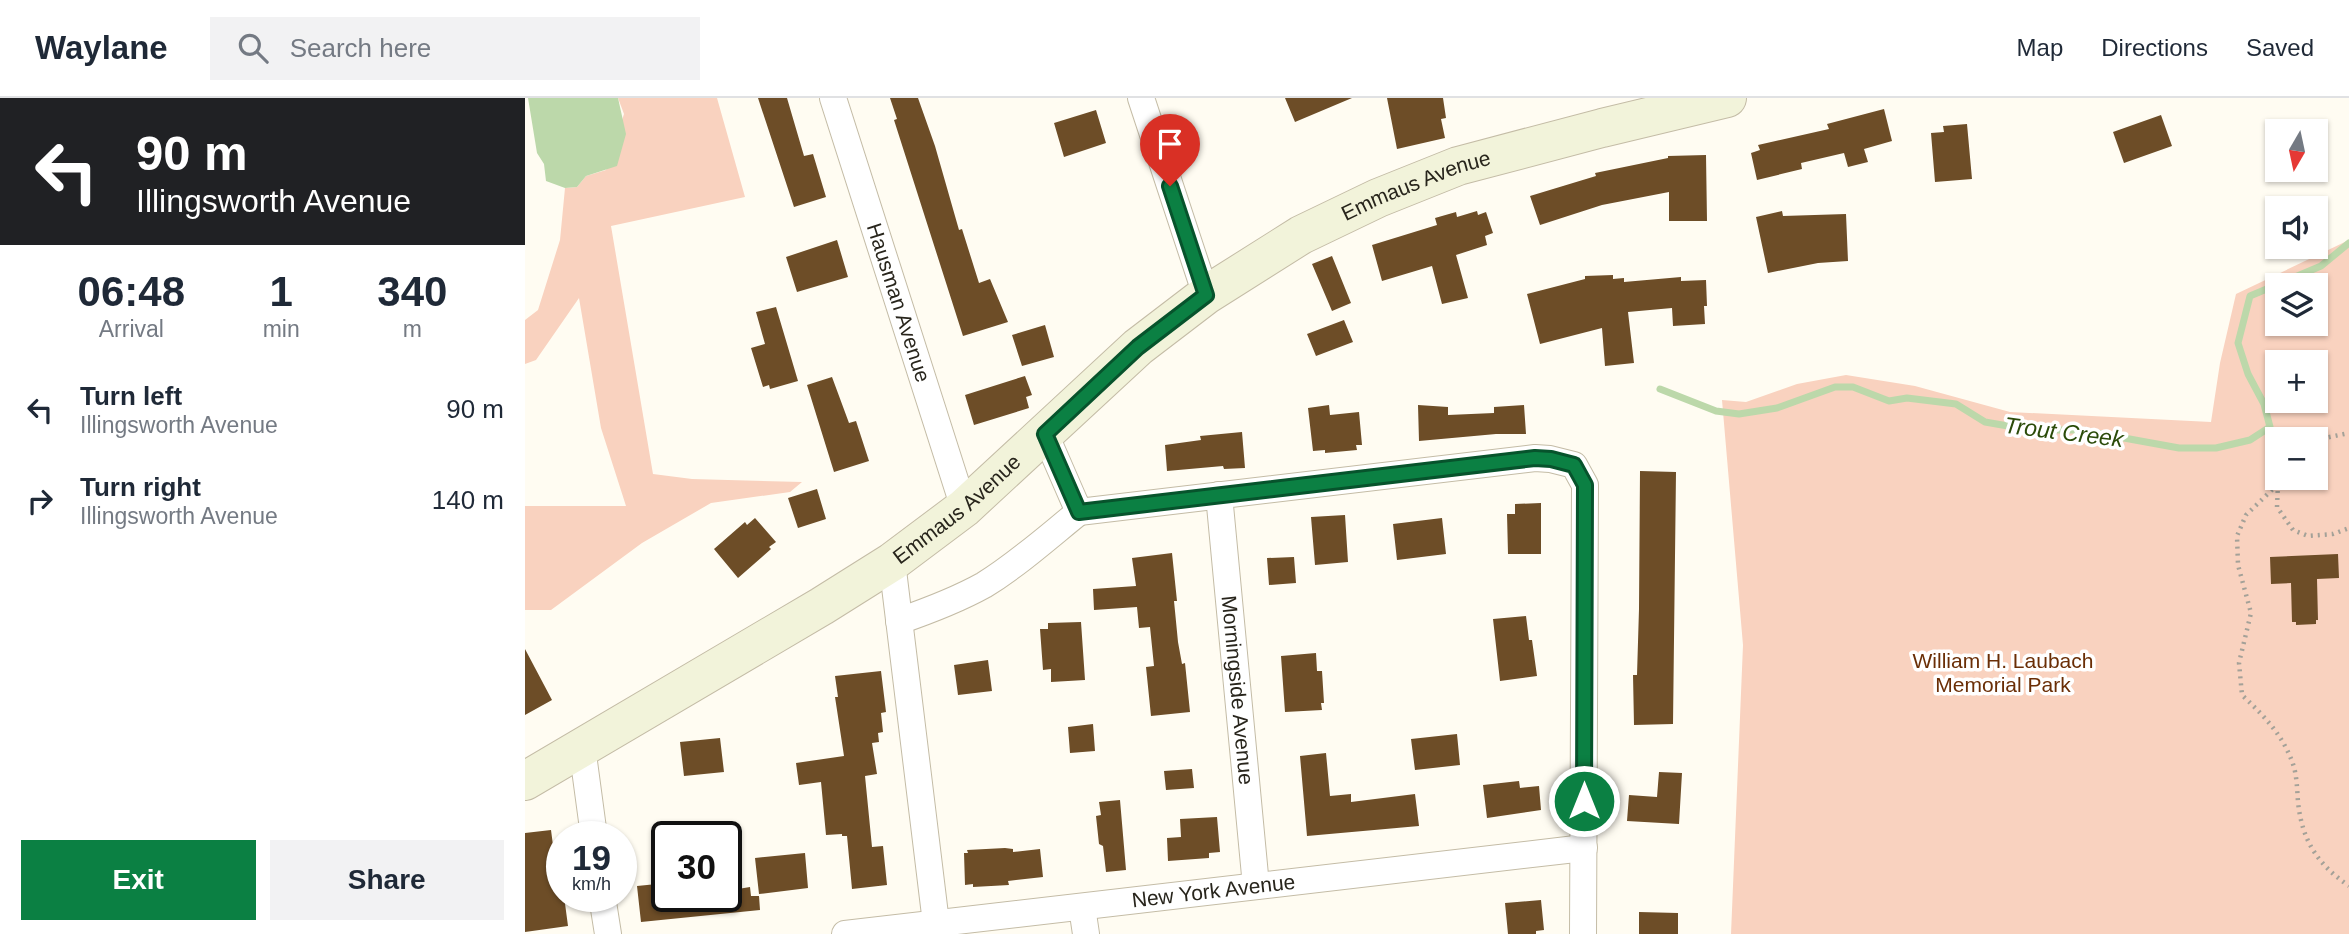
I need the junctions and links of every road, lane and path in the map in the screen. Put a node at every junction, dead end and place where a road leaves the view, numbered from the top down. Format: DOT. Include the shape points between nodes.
graph roads {
  1 [pos="833,98"];
  2 [pos="1141,98"];
  3 [pos="1727,98"];
  4 [pos="1206,295"];
  5 [pos="2349,433"];
  6 [pos="1045,434"];
  7 [pos="2328,437"];
  8 [pos="2270,490"];
  9 [pos="2278,490"];
  10 [pos="1219,495"];
  11 [pos="964,508"];
  12 [pos="1079,512"];
  13 [pos="2349,528"];
  14 [pos="892,562"];
  15 [pos="899,621"];
  16 [pos="582,747"];
  17 [pos="525,781"];
  18 [pos="592,821"];
  19 [pos="1584,848"];
  20 [pos="1257,886"];
  21 [pos="2349,886"];
  22 [pos="1082,907"];
  23 [pos="605,912"];
  24 [pos="936,923"];
  25 [pos="608,934"];
  26 [pos="845,934"];
  27 [pos="1086,934"];
  28 [pos="1583,934"];
  1 -- 11 [label="street, Hausman Avenue"];
  2 -- 4 [label="street"];
  3 -- 4 [label="main road, Emmaus Avenue" via="1458,166 1301,235"];
  4 -- 6 [label="main road, Emmaus Avenue" via="1138,347"];
  5 -- 7 [label="path"];
  6 -- 11 [label="main road, Emmaus Avenue"];
  6 -- 12 [label="street"];
  8 -- 21 [label="path" via="2246,515 2237,536 2238,565 2251,613 2239,663 2242,695 2272,724 2285,747 2293,765 2304,831 2315,857"];
  9 -- 13 [label="path" via="2277,507 2293,530 2308,536"];
  10 -- 12 [label="street"];
  10 -- 19 [label="street" via="1535,458 1574,465 1585,485"];
  10 -- 20 [label="street, Morningside Avenue"];
  11 -- 14 [label="main road, Emmaus Avenue"];
  12 -- 15 [label="street" via="984,585"];
  14 -- 15 [label="street"];
  14 -- 16 [label="main road, Emmaus Avenue"];
  15 -- 24 [label="street"];
  16 -- 17 [label="main road, Emmaus Avenue"];
  16 -- 18 [label="street"];
  19 -- 20 [label="street, New York Avenue"];
  19 -- 28 [label="street"];
  20 -- 22 [label="street, New York Avenue"];
  22 -- 24 [label="street, New York Avenue"];
  22 -- 27 [label="street"];
  23 -- 25 [label="street"];
  24 -- 26 [label="street, New York Avenue"];
}
